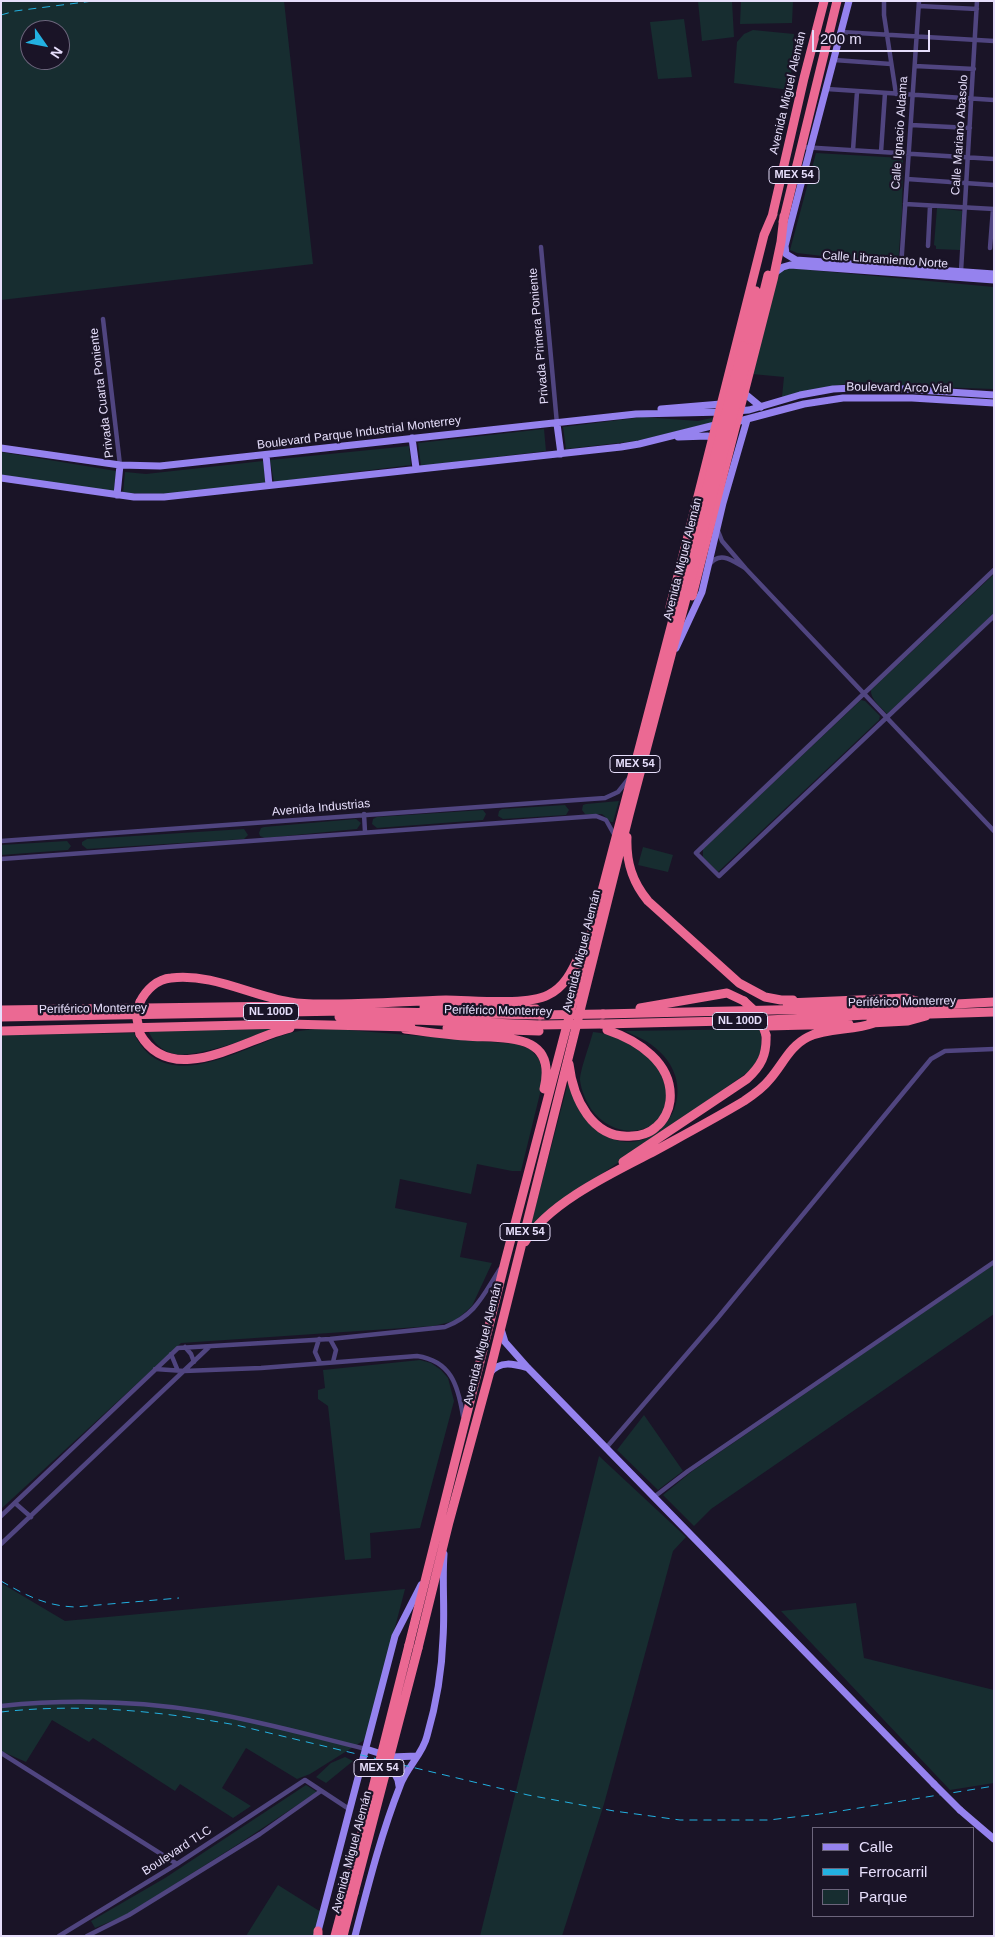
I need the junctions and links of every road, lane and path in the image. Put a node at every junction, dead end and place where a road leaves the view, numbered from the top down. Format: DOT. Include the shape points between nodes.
graph roads {
  1 [pos="824,1"];
  2 [pos="836,1"];
  3 [pos="849,1"];
  4 [pos="884,1"];
  5 [pos="977,1"];
  6 [pos="919,4"];
  7 [pos="977,9"];
  8 [pos="842,32"];
  9 [pos="886,34"];
  10 [pos="917,37"];
  11 [pos="976,40"];
  12 [pos="994,41"];
  13 [pos="834,60"];
  14 [pos="891,64"];
  15 [pos="915,66"];
  16 [pos="974,70"];
  17 [pos="827,89"];
  18 [pos="857,92"];
  19 [pos="885,93"];
  20 [pos="896,94"];
  21 [pos="913,95"];
  22 [pos="972,98"];
  23 [pos="994,100"];
  24 [pos="911,125"];
  25 [pos="970,128"];
  26 [pos="806,147"];
  27 [pos="853,150"];
  28 [pos="881,152"];
  29 [pos="908,155"];
  30 [pos="968,158"];
  31 [pos="994,160"];
  32 [pos="907,179"];
  33 [pos="967,182"];
  34 [pos="994,184"];
  35 [pos="905,204"];
  36 [pos="930,206"];
  37 [pos="965,207"];
  38 [pos="993,209"];
  39 [pos="773,214"];
  40 [pos="784,216"];
  41 [pos="790,226"];
  42 [pos="928,246"];
  43 [pos="541,247"];
  44 [pos="990,248"];
  45 [pos="901,267"];
  46 [pos="961,271"];
  47 [pos="948,273"];
  48 [pos="994,274"];
  49 [pos="775,276"];
  50 [pos="994,280"];
  51 [pos="103,319"];
  52 [pos="746,347"];
  53 [pos="724,391"];
  54 [pos="744,394"];
  55 [pos="994,394"];
  56 [pos="994,403"];
  57 [pos="761,407"];
  58 [pos="720,408"];
  59 [pos="740,411"];
  60 [pos="636,414"];
  61 [pos="742,421"];
  62 [pos="557,424"];
  63 [pos="717,425"];
  64 [pos="412,438"];
  65 [pos="655,440"];
  66 [pos="713,440"];
  67 [pos="732,445"];
  68 [pos="1,448"];
  69 [pos="561,454"];
  70 [pos="266,455"];
  71 [pos="120,465"];
  72 [pos="416,468"];
  73 [pos="1,478"];
  74 [pos="721,483"];
  75 [pos="269,485"];
  76 [pos="117,495"];
  77 [pos="723,503"];
  78 [pos="717,526"];
  79 [pos="746,569"];
  80 [pos="994,570"];
  81 [pos="707,571"];
  82 [pos="685,586"];
  83 [pos="994,616"];
  84 [pos="672,622"];
  85 [pos="676,636"];
  86 [pos="670,658"];
  87 [pos="864,693"];
  88 [pos="886,716"];
  89 [pos="632,774"];
  90 [pos="364,814"];
  91 [pos="629,815"];
  92 [pos="994,831"];
  93 [pos="365,832"];
  94 [pos="616,837"];
  95 [pos="1,841"];
  96 [pos="1,859"];
  97 [pos="588,942"];
  98 [pos="810,1001"];
  99 [pos="994,1002"];
  100 [pos="304,1004"];
  101 [pos="358,1004"];
  102 [pos="640,1008"];
  103 [pos="1,1010"];
  104 [pos="930,1010"];
  105 [pos="604,1011"];
  106 [pos="541,1012"];
  107 [pos="994,1012"];
  108 [pos="1,1018"];
  109 [pos="874,1022"];
  110 [pos="1,1023"];
  111 [pos="308,1025"];
  112 [pos="375,1026"];
  113 [pos="539,1028"];
  114 [pos="603,1028"];
  115 [pos="1,1031"];
  116 [pos="994,1049"];
  117 [pos="569,1057"];
  118 [pos="536,1144"];
  119 [pos="608,1175"];
  120 [pos="520,1251"];
  121 [pos="505,1262"];
  122 [pos="994,1262"];
  123 [pos="501,1325"];
  124 [pos="330,1339"];
  125 [pos="319,1340"];
  126 [pos="185,1347"];
  127 [pos="209,1347"];
  128 [pos="171,1354"];
  129 [pos="194,1362"];
  130 [pos="333,1362"];
  131 [pos="320,1363"];
  132 [pos="528,1368"];
  133 [pos="155,1369"];
  134 [pos="181,1371"];
  135 [pos="489,1374"];
  136 [pos="464,1422"];
  137 [pos="606,1448"];
  138 [pos="654,1497"];
  139 [pos="15,1503"];
  140 [pos="1,1516"];
  141 [pos="31,1517"];
  142 [pos="449,1522"];
  143 [pos="1,1544"];
  144 [pos="428,1571"];
  145 [pos="414,1647"];
  146 [pos="1,1706"];
  147 [pos="366,1749"];
  148 [pos="1,1753"];
  149 [pos="417,1756"];
  150 [pos="375,1762"];
  151 [pos="408,1769"];
  152 [pos="358,1776"];
  153 [pos="399,1787"];
  154 [pos="321,1791"];
  155 [pos="349,1809"];
  156 [pos="994,1839"];
  157 [pos="177,1864"];
  158 [pos="350,1892"];
  159 [pos="318,1934"];
  160 [pos="59,1936"];
  161 [pos="87,1936"];
  162 [pos="335,1936"];
  163 [pos="343,1936"];
  164 [pos="355,1936"];
  1 -- 39 [label="highway, Avenida Miguel Alemán / MEX 54"];
  2 -- 26 [label="highway, Avenida Miguel Alemán / MEX 54"];
  3 -- 8 [label="street"];
  4 -- 9 [label="street"];
  5 -- 7 [label="street, Calle Mariano Abasolo"];
  6 -- 7 [label="street"];
  6 -- 10 [label="street, Calle Ignacio Aldama"];
  7 -- 11 [label="street, Calle Mariano Abasolo"];
  8 -- 9 [label="street"];
  8 -- 13 [label="street"];
  9 -- 10 [label="street"];
  9 -- 14 [label="street"];
  10 -- 11 [label="street"];
  10 -- 15 [label="street, Calle Ignacio Aldama"];
  11 -- 12 [label="street"];
  11 -- 16 [label="street, Calle Mariano Abasolo"];
  13 -- 14 [label="street"];
  13 -- 17 [label="street"];
  14 -- 20 [label="street"];
  15 -- 16 [label="street"];
  15 -- 21 [label="street, Calle Ignacio Aldama"];
  16 -- 22 [label="street, Calle Mariano Abasolo"];
  17 -- 18 [label="street"];
  17 -- 26 [label="street"];
  18 -- 19 [label="street"];
  18 -- 27 [label="street"];
  19 -- 20 [label="street"];
  19 -- 28 [label="street"];
  20 -- 21 [label="street"];
  21 -- 22 [label="street"];
  21 -- 24 [label="street, Calle Ignacio Aldama"];
  22 -- 23 [label="street"];
  22 -- 25 [label="street, Calle Mariano Abasolo"];
  24 -- 25 [label="street"];
  24 -- 29 [label="street, Calle Ignacio Aldama"];
  25 -- 30 [label="street, Calle Mariano Abasolo"];
  26 -- 27 [label="street"];
  26 -- 40 [label="highway, Avenida Miguel Alemán / MEX 54"];
  26 -- 41 [label="street"];
  27 -- 28 [label="street"];
  28 -- 29 [label="street"];
  29 -- 30 [label="street"];
  29 -- 32 [label="street, Calle Ignacio Aldama"];
  30 -- 31 [label="street"];
  30 -- 33 [label="street, Calle Mariano Abasolo"];
  32 -- 33 [label="street"];
  32 -- 35 [label="street, Calle Ignacio Aldama"];
  33 -- 34 [label="street"];
  33 -- 37 [label="street, Calle Mariano Abasolo"];
  35 -- 36 [label="street"];
  35 -- 45 [label="street, Calle Ignacio Aldama"];
  36 -- 37 [label="street"];
  36 -- 42 [label="street"];
  37 -- 38 [label="street"];
  37 -- 46 [label="street, Calle Mariano Abasolo"];
  38 -- 44 [label="street"];
  39 -- 52 [label="highway, Avenida Miguel Alemán / MEX 54"];
  39 -- 53 [label="highway" via="764,235"];
  40 -- 49 [label="highway"];
  40 -- 52 [label="highway, Avenida Miguel Alemán / MEX 54"];
  41 -- 45 [label="street, Calle Libramiento Norte" via="785,249 789,257 796,260"];
  41 -- 49 [label="street"];
  43 -- 62 [label="street, Privada Primera Poniente"];
  45 -- 47 [label="street, Calle Libramiento Norte"];
  46 -- 47 [label="street, Calle Libramiento Norte"];
  46 -- 48 [label="street, Calle Libramiento Norte"];
  47 -- 49 [label="street, Calle Libramiento Norte" via="790,265 782,267"];
  47 -- 50 [label="street, Calle Libramiento Norte"];
  49 -- 54 [label="highway"];
  51 -- 71 [label="street, Privada Cuarta Poniente"];
  52 -- 82 [label="highway, Avenida Miguel Alemán / MEX 54, bridge"];
  53 -- 54 [label="highway" via="735,396"];
  53 -- 58 [label="highway"];
  54 -- 57 [label="street"];
  54 -- 59 [label="highway"];
  55 -- 57 [label="street, Boulevard Arco Vial" via="916,389 833,389"];
  56 -- 61 [label="street, Boulevard Arco Vial" via="843,398 804,404"];
  57 -- 59 [label="street, Boulevard Arco Vial"];
  58 -- 59 [label="street, Boulevard Arco Vial"];
  58 -- 60 [label="street, Boulevard Arco Vial" via="656,410"];
  58 -- 63 [label="highway"];
  59 -- 61 [label="highway"];
  60 -- 62 [label="street, Boulevard Parque Industrial Monterrey"];
  61 -- 63 [label="street, Boulevard Arco Vial"];
  61 -- 67 [label="highway"];
  61 -- 77 [label="street"];
  62 -- 64 [label="street, Boulevard Parque Industrial Monterrey"];
  62 -- 69 [label="street"];
  63 -- 65 [label="street"];
  63 -- 66 [label="highway"];
  64 -- 70 [label="street, Boulevard Parque Industrial Monterrey"];
  64 -- 72 [label="street"];
  65 -- 66 [label="street" via="700,436"];
  65 -- 69 [label="street"];
  66 -- 67 [label="highway" via="725,433"];
  66 -- 84 [label="highway" via="672,600"];
  67 -- 74 [label="highway"];
  68 -- 71 [label="street, Boulevard Parque Industrial Monterrey"];
  69 -- 72 [label="street"];
  70 -- 71 [label="street, Boulevard Parque Industrial Monterrey" via="172,466"];
  70 -- 75 [label="street"];
  71 -- 76 [label="street"];
  72 -- 75 [label="street"];
  73 -- 76 [label="street"];
  74 -- 77 [label="street"];
  74 -- 85 [label="highway" via="692,598"];
  75 -- 76 [label="street" via="164,497"];
  77 -- 78 [label="street"];
  78 -- 79 [label="street" via="721,539"];
  78 -- 81 [label="street"];
  79 -- 81 [label="street" via="721,557 713,561"];
  79 -- 87 [label="street"];
  80 -- 87 [label="street"];
  81 -- 86 [label="street" via="698,603"];
  82 -- 84 [label="highway, Avenida Miguel Alemán / MEX 54"];
  82 -- 85 [label="highway, Avenida Miguel Alemán / MEX 54"];
  83 -- 88 [label="street"];
  84 -- 89 [label="highway, Avenida Miguel Alemán / MEX 54"];
  85 -- 86 [label="highway, Avenida Miguel Alemán / MEX 54"];
  86 -- 91 [label="highway, Avenida Miguel Alemán / MEX 54"];
  87 -- 88 [label="street"];
  87 -- 88 [label="street" via="696,853 719,876"];
  88 -- 92 [label="street"];
  89 -- 90 [label="street, Avenida Industrias" via="618,792 605,798"];
  89 -- 94 [label="highway, Avenida Miguel Alemán / MEX 54"];
  90 -- 93 [label="street"];
  90 -- 95 [label="street, Avenida Industrias"];
  91 -- 98 [label="highway" via="626,849 629,864 637,886 648,901 752,992 773,999"];
  91 -- 117 [label="highway, Avenida Miguel Alemán / MEX 54"];
  93 -- 94 [label="street" via="598,816 608,821"];
  93 -- 96 [label="street"];
  94 -- 97 [label="highway, Avenida Miguel Alemán / MEX 54"];
  97 -- 101 [label="highway" via="565,982 549,995 536,1000"];
  97 -- 118 [label="highway, Avenida Miguel Alemán / MEX 54"];
  98 -- 102 [label="highway"];
  98 -- 104 [label="highway" via="906,998"];
  99 -- 104 [label="highway, Periférico Monterrey / NL 100D"];
  100 -- 101 [label="highway"];
  100 -- 103 [label="highway"];
  100 -- 111 [label="highway, bridge" via="222,983 168,978 150,989 140,1002 137,1019 140,1034 150,1048 175,1059 217,1054 286,1028"];
  101 -- 106 [label="highway"];
  102 -- 105 [label="highway"];
  102 -- 119 [label="highway, bridge" via="726,993 744,1000 759,1015 766,1036 765,1056 747,1079 634,1154"];
  104 -- 105 [label="highway, Periférico Monterrey / NL 100D"];
  104 -- 107 [label="highway, Periférico Monterrey / NL 100D"];
  104 -- 109 [label="highway" via="908,1021"];
  104 -- 114 [label="highway, Periférico Monterrey / NL 100D"];
  105 -- 106 [label="highway, Periférico Monterrey / NL 100D, bridge"];
  106 -- 108 [label="highway, Periférico Monterrey / NL 100D" via="344,1011"];
  109 -- 114 [label="highway"];
  109 -- 119 [label="highway" via="806,1038 790,1051 765,1084 745,1100"];
  110 -- 113 [label="highway, Periférico Monterrey / NL 100D" via="348,1017"];
  111 -- 112 [label="highway"];
  111 -- 115 [label="highway"];
  112 -- 113 [label="highway"];
  112 -- 118 [label="highway" via="512,1038 531,1045 544,1061 547,1074 536,1126"];
  113 -- 114 [label="highway, Periférico Monterrey / NL 100D, bridge"];
  114 -- 117 [label="highway" via="645,1049 668,1078 670,1103 655,1128 621,1137 600,1128 585,1113 575,1094"];
  116 -- 137 [label="street" via="946,1051 931,1059"];
  117 -- 120 [label="highway, Avenida Miguel Alemán / MEX 54"];
  118 -- 121 [label="highway, Avenida Miguel Alemán / MEX 54"];
  119 -- 120 [label="highway" via="545,1218"];
  120 -- 123 [label="highway, Avenida Miguel Alemán / MEX 54"];
  121 -- 124 [label="street" via="475,1307 458,1322 433,1329"];
  121 -- 136 [label="highway, Avenida Miguel Alemán / MEX 54"];
  122 -- 138 [label="street"];
  123 -- 132 [label="street" via="504,1342"];
  123 -- 135 [label="highway, Avenida Miguel Alemán / MEX 54"];
  124 -- 125 [label="street"];
  124 -- 130 [label="street" via="336,1350"];
  125 -- 127 [label="street"];
  125 -- 131 [label="street" via="315,1352"];
  126 -- 127 [label="street"];
  126 -- 128 [label="street"];
  126 -- 129 [label="street"];
  127 -- 129 [label="street"];
  128 -- 133 [label="street"];
  128 -- 134 [label="street"];
  129 -- 134 [label="street"];
  130 -- 131 [label="street"];
  130 -- 136 [label="street" via="407,1356 435,1360 453,1378"];
  131 -- 134 [label="street"];
  132 -- 135 [label="street" via="506,1364"];
  132 -- 137 [label="street"];
  133 -- 134 [label="street"];
  133 -- 139 [label="street"];
  134 -- 141 [label="street"];
  135 -- 142 [label="highway, Avenida Miguel Alemán / MEX 54"];
  136 -- 144 [label="highway, Avenida Miguel Alemán / MEX 54"];
  137 -- 138 [label="street"];
  138 -- 156 [label="street, bridge" via="934,1784"];
  139 -- 140 [label="street"];
  139 -- 141 [label="street"];
  141 -- 143 [label="street"];
  142 -- 145 [label="highway, Avenida Miguel Alemán / MEX 54"];
  142 -- 149 [label="street" via="444,1560 444,1625 440,1663 427,1736"];
  144 -- 145 [label="highway, Avenida Miguel Alemán / MEX 54"];
  144 -- 147 [label="street" via="395,1636"];
  145 -- 158 [label="highway, Avenida Miguel Alemán / MEX 54, bridge"];
  146 -- 147 [label="street" via="113,1702 206,1712"];
  147 -- 149 [label="street" via="391,1757"];
  147 -- 152 [label="street"];
  148 -- 157 [label="street"];
  149 -- 151 [label="street"];
  150 -- 151 [label="street"];
  151 -- 153 [label="street"];
  152 -- 153 [label="street" via="370,1768 382,1768 397,1777"];
  152 -- 155 [label="street"];
  153 -- 164 [label="street"];
  154 -- 155 [label="street"];
  154 -- 157 [label="street, Boulevard TLC" via="304,1780"];
  154 -- 161 [label="street" via="260,1834 129,1915"];
  155 -- 159 [label="street"];
  157 -- 160 [label="street, Boulevard TLC"];
  158 -- 162 [label="highway, Avenida Miguel Alemán / MEX 54"];
  158 -- 163 [label="highway, Avenida Miguel Alemán / MEX 54"];
}
